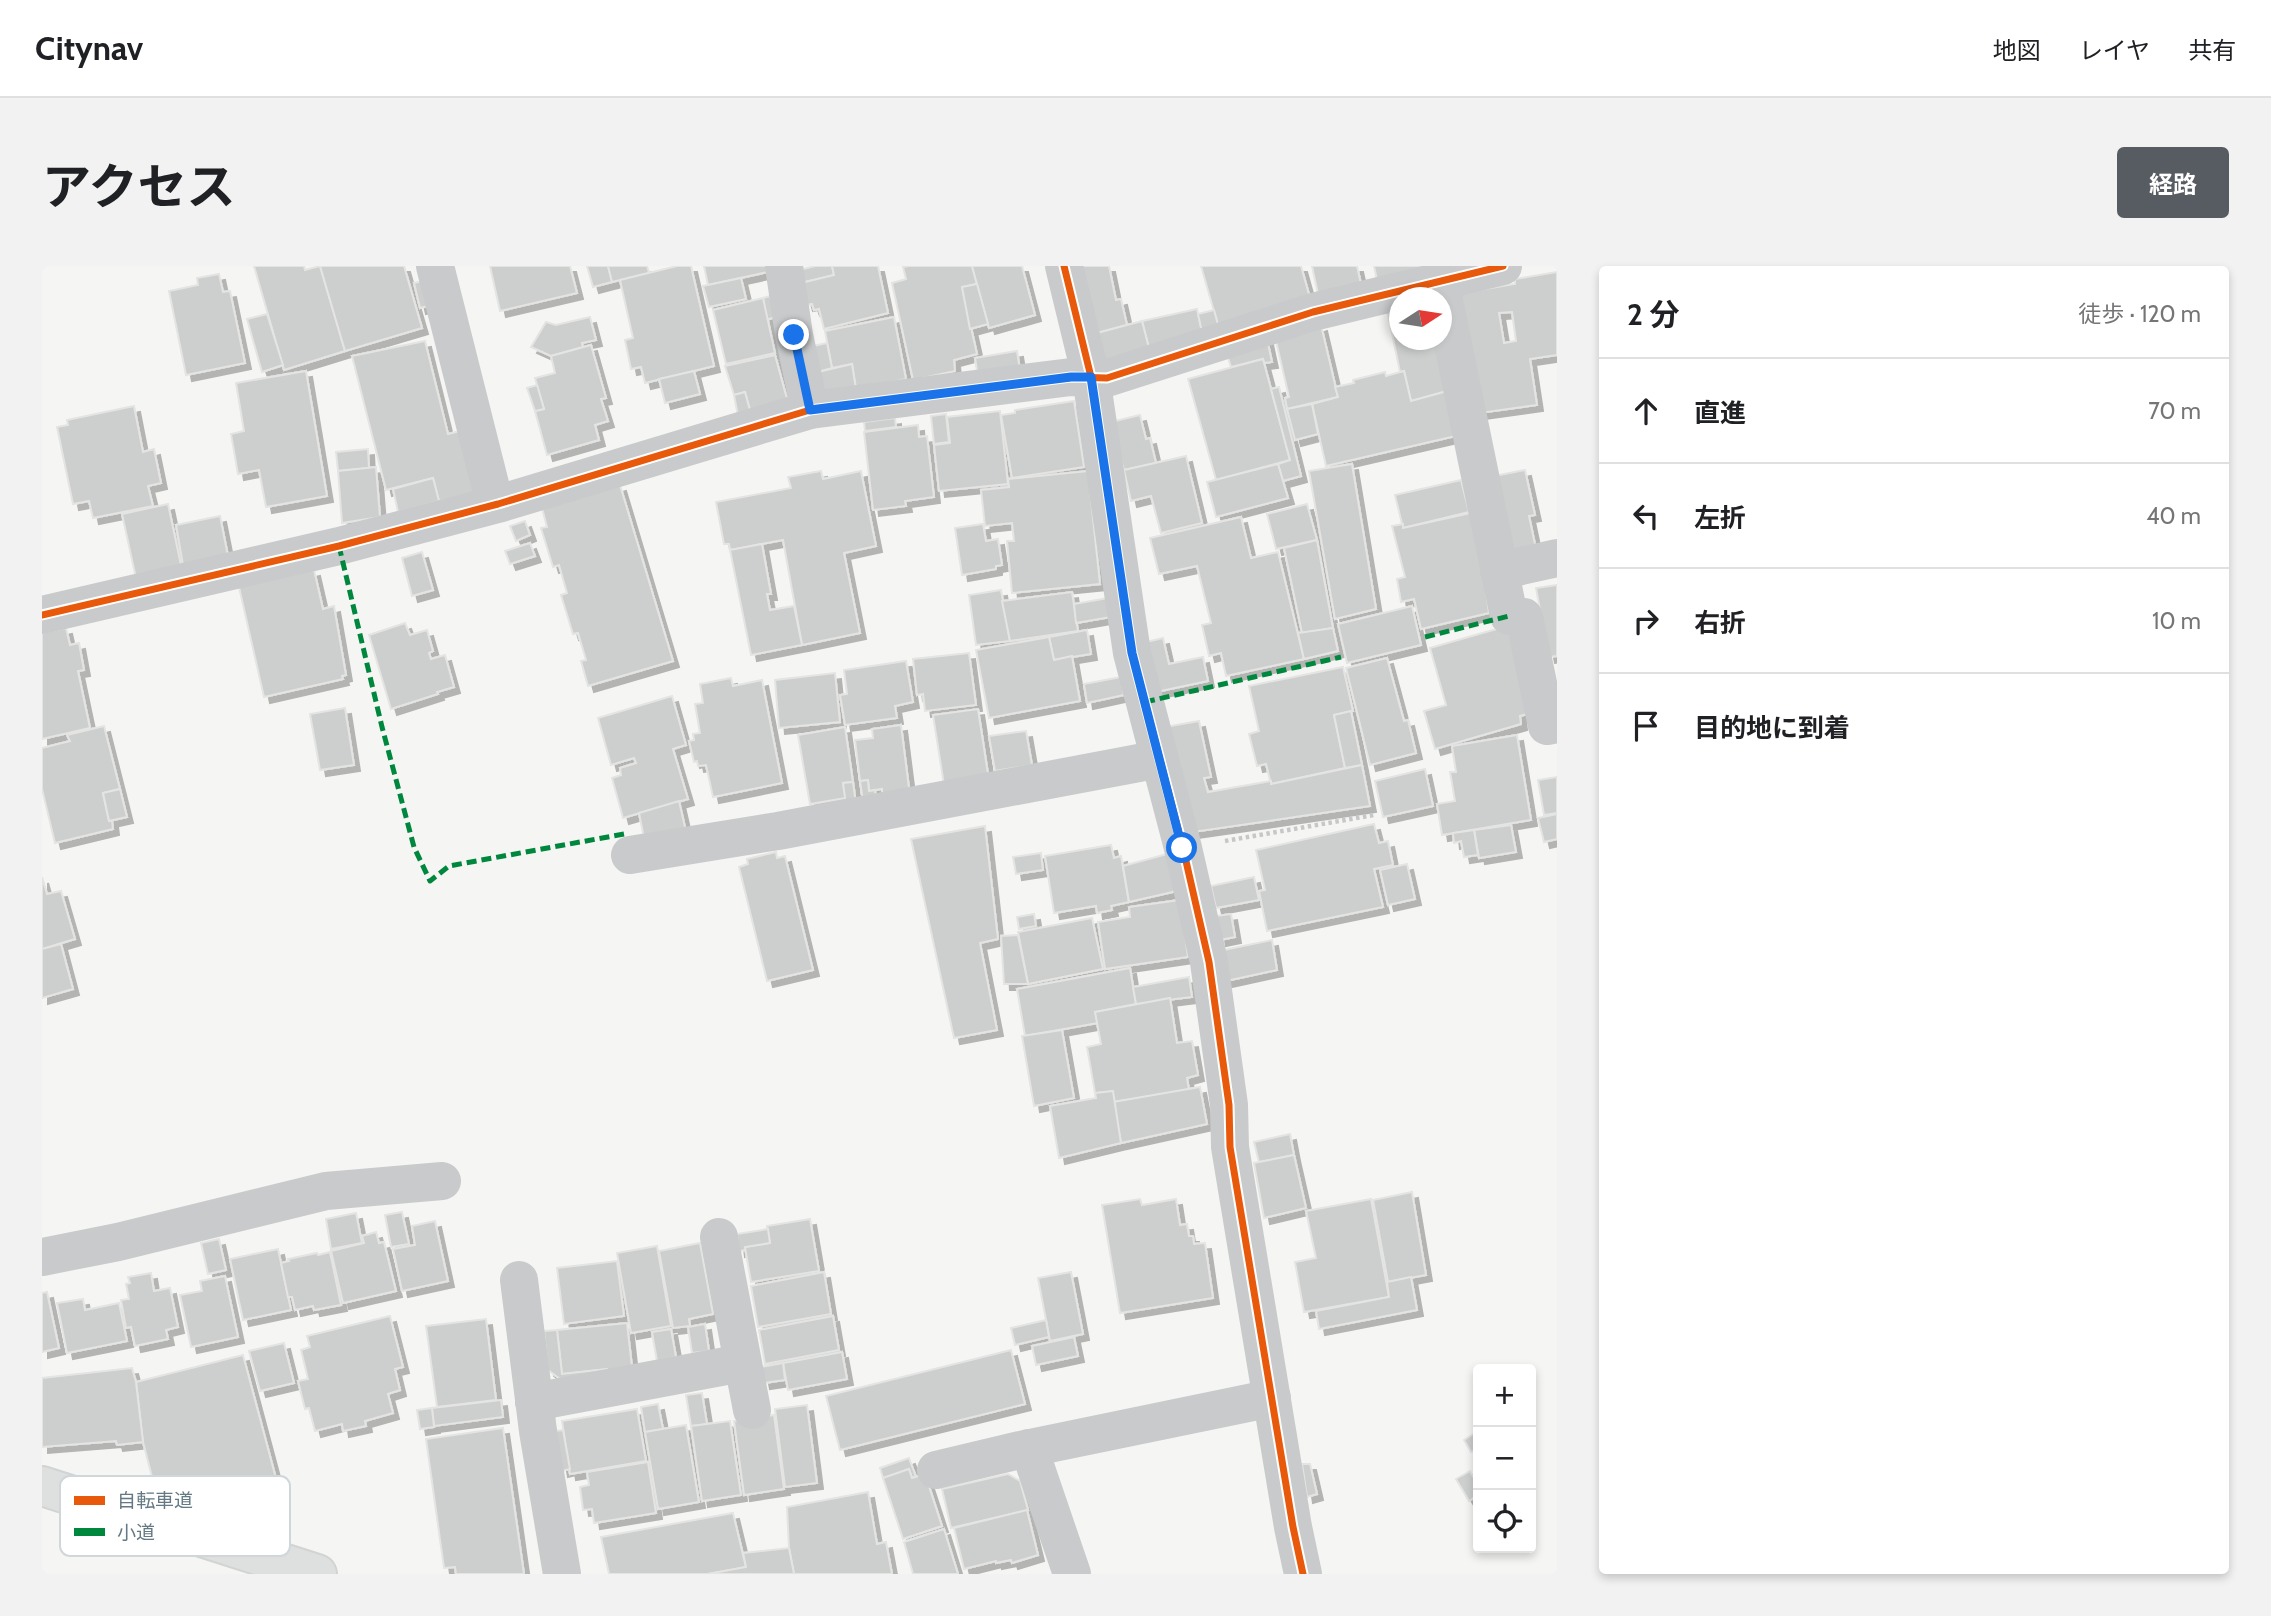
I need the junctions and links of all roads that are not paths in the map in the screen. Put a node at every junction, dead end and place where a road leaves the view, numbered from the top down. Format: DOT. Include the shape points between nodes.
graph roads {
  1 [pos="435,266"];
  2 [pos="784,266"];
  3 [pos="1064,266"];
  4 [pos="1503,266"];
  5 [pos="1448,275"];
  6 [pos="1091,377"];
  7 [pos="810,410"];
  8 [pos="495,504"];
  9 [pos="1557,558"];
  10 [pos="1499,571"];
  11 [pos="42,615"];
  12 [pos="1557,723"];
  13 [pos="1160,759"];
  14 [pos="630,855"];
  15 [pos="442,1181"];
  16 [pos="719,1237"];
  17 [pos="42,1257"];
  18 [pos="519,1280"];
  19 [pos="742,1363"];
  20 [pos="1272,1398"];
  21 [pos="534,1402"];
  22 [pos="752,1410"];
  23 [pos="1029,1448"];
  24 [pos="936,1470"];
  25 [pos="42,1486"];
  26 [pos="60,1492"];
  27 [pos="261,1556"];
  28 [pos="1063,1572"];
  29 [pos="317,1574"];
  30 [pos="562,1574"];
  31 [pos="1303,1574"];
  1 -- 8 [label="street"];
  2 -- 7 [label="street"];
  3 -- 6 [label="street"];
  4 -- 5 [label="street"];
  5 -- 6 [label="street" via="1313,312 1107,378"];
  5 -- 10 [label="street"];
  6 -- 7 [label="street"];
  6 -- 13 [label="street" via="1132,653"];
  7 -- 8 [label="street"];
  8 -- 11 [label="street" via="339,546"];
  9 -- 10 [label="street"];
  10 -- 12 [label="street" via="1508,616 1524,617 1547,726"];
  13 -- 14 [label="street"];
  13 -- 20 [label="street" via="1209,962 1230,1147"];
  15 -- 17 [label="street" via="326,1191"];
  16 -- 19 [label="street"];
  18 -- 21 [label="street"];
  19 -- 21 [label="street"];
  19 -- 22 [label="street"];
  20 -- 23 [label="street"];
  20 -- 31 [label="street"];
  21 -- 30 [label="street"];
  23 -- 24 [label="street"];
  23 -- 28 [label="street"];
  25 -- 26 [label="main road"];
  27 -- 29 [label="main road"];
}
